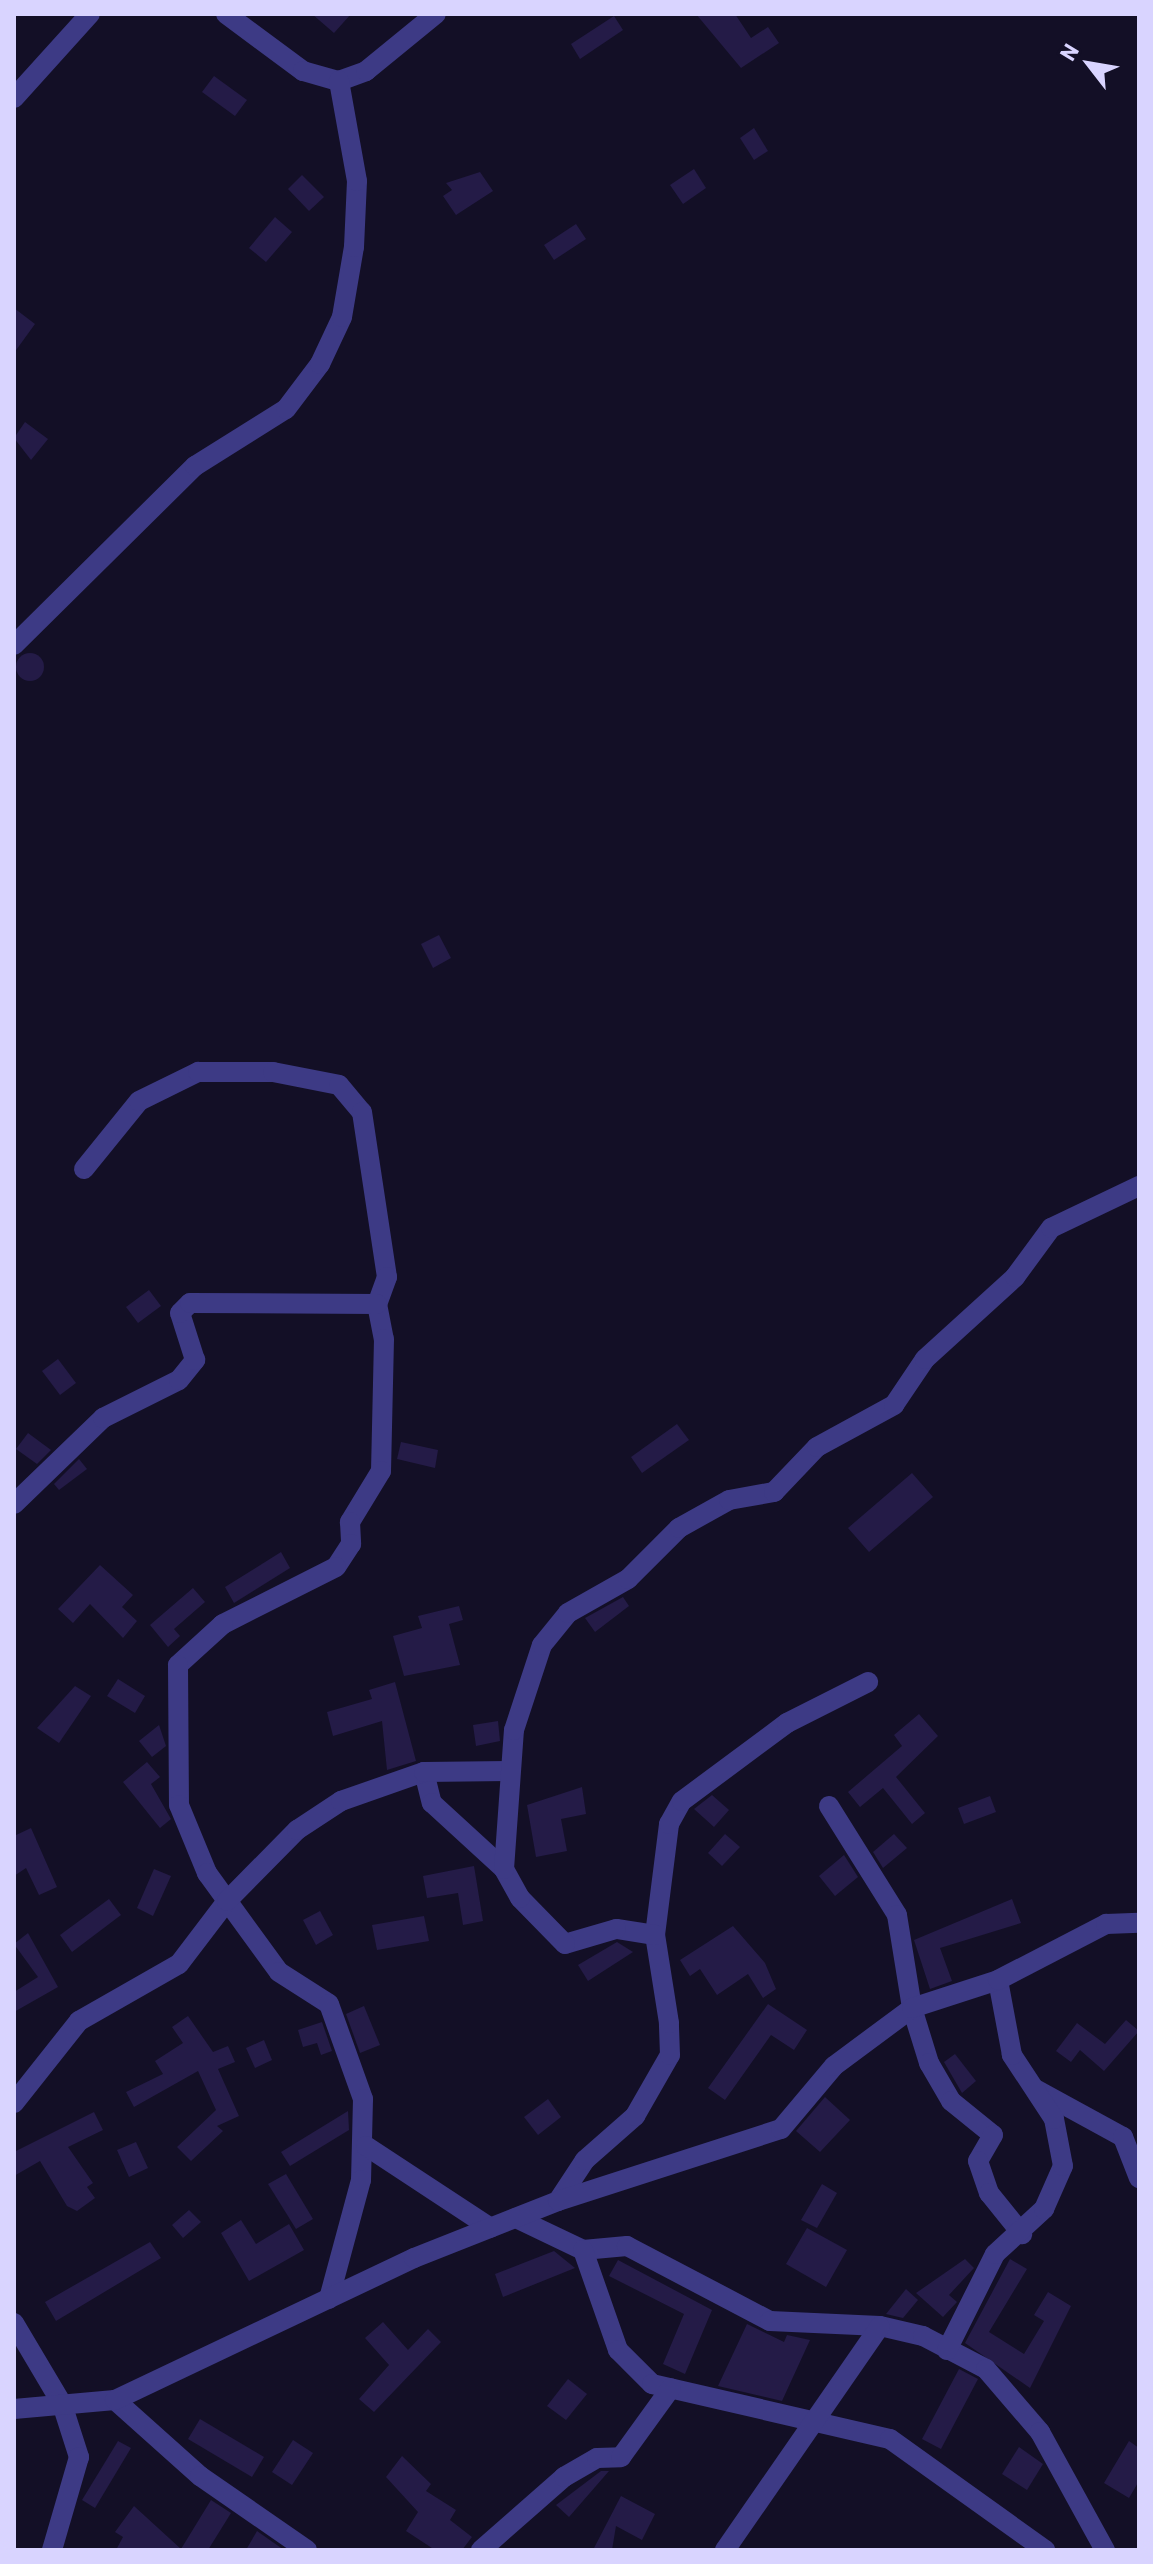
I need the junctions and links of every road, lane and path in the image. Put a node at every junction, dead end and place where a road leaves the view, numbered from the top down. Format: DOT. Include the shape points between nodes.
graph roads {
  1 [pos="90,14"];
  2 [pos="226,14"];
  3 [pos="436,14"];
  4 [pos="339,81"];
  5 [pos="14,98"];
  6 [pos="14,645"];
  7 [pos="84,1169"];
  8 [pos="1139,1186"];
  9 [pos="377,1304"];
  10 [pos="14,1504"];
  11 [pos="868,1682"];
  12 [pos="508,1771"];
  13 [pos="424,1772"];
  14 [pos="829,1806"];
  15 [pos="504,1869"];
  16 [pos="227,1901"];
  17 [pos="1139,1923"];
  18 [pos="655,1935"];
  19 [pos="998,1980"];
  20 [pos="912,2008"];
  21 [pos="1037,2090"];
  22 [pos="14,2103"];
  23 [pos="366,2146"];
  24 [pos="1139,2178"];
  25 [pos="558,2201"];
  26 [pos="516,2218"];
  27 [pos="491,2228"];
  28 [pos="1022,2234"];
  29 [pos="583,2250"];
  30 [pos="329,2299"];
  31 [pos="14,2323"];
  32 [pos="880,2326"];
  33 [pos="947,2350"];
  34 [pos="671,2388"];
  35 [pos="115,2400"];
  36 [pos="62,2404"];
  37 [pos="14,2409"];
  38 [pos="812,2419"];
  39 [pos="52,2550"];
  40 [pos="307,2550"];
  41 [pos="481,2550"];
  42 [pos="725,2550"];
  43 [pos="1045,2550"];
  44 [pos="1105,2550"];
  1 -- 5 [label="street"];
  2 -- 4 [label="street" via="303,71"];
  3 -- 4 [label="street" via="366,71"];
  4 -- 6 [label="street" via="357,181 354,247 342,317 320,364 286,409 195,466"];
  7 -- 9 [label="street" via="139,1101 198,1072 273,1072 339,1085 362,1112 382,1213 387,1277"];
  8 -- 12 [label="street" via="1051,1228 1015,1277 925,1359 884,1413 817,1447 774,1492 729,1500 679,1528 637,1572 568,1613 524,1683"];
  9 -- 10 [label="street" via="190,1303 180,1313 195,1360 179,1380 103,1418"];
  9 -- 16 [label="street" via="384,1339 381,1471 350,1522 351,1544 336,1567 223,1624 178,1665 179,1805"];
  11 -- 18 [label="street" via="787,1723 682,1801 669,1824"];
  12 -- 13 [label="street"];
  12 -- 15 [label="street"];
  13 -- 15 [label="street" via="432,1803"];
  13 -- 16 [label="street" via="341,1801 297,1830"];
  14 -- 20 [label="street" via="897,1915"];
  15 -- 18 [label="street" via="520,1898 565,1944 616,1929"];
  16 -- 22 [label="street" via="179,1964 79,2021"];
  16 -- 23 [label="street" via="279,1972 337,2016 363,2099"];
  17 -- 19 [label="street" via="1106,1924"];
  18 -- 25 [label="street" via="670,2055 635,2116 585,2160"];
  19 -- 20 [label="street"];
  19 -- 21 [label="street" via="1012,2055"];
  20 -- 25 [label="street" via="834,2066 781,2129"];
  20 -- 28 [label="street" via="951,2101 993,2135 978,2161 989,2193"];
  21 -- 24 [label="street" via="1123,2137"];
  21 -- 28 [label="street" via="1054,2119 1063,2166 1044,2209"];
  23 -- 27 [label="street"];
  23 -- 30 [label="street"];
  25 -- 26 [label="street"];
  26 -- 27 [label="street"];
  26 -- 29 [label="street"];
  27 -- 30 [label="street"];
  28 -- 33 [label="street" via="995,2254"];
  29 -- 32 [label="street" via="627,2246 770,2321"];
  29 -- 34 [label="street" via="618,2350 652,2384"];
  30 -- 35 [label="street"];
  31 -- 36 [label="street"];
  32 -- 33 [label="street"];
  32 -- 38 [label="street"];
  33 -- 44 [label="street" via="986,2369 1040,2432"];
  34 -- 38 [label="street"];
  34 -- 41 [label="street" via="621,2457 597,2458 564,2477"];
  35 -- 36 [label="street"];
  35 -- 40 [label="street" via="200,2476"];
  36 -- 37 [label="street"];
  36 -- 39 [label="street" via="79,2457"];
  38 -- 42 [label="street"];
  38 -- 43 [label="street" via="890,2439"];
}
